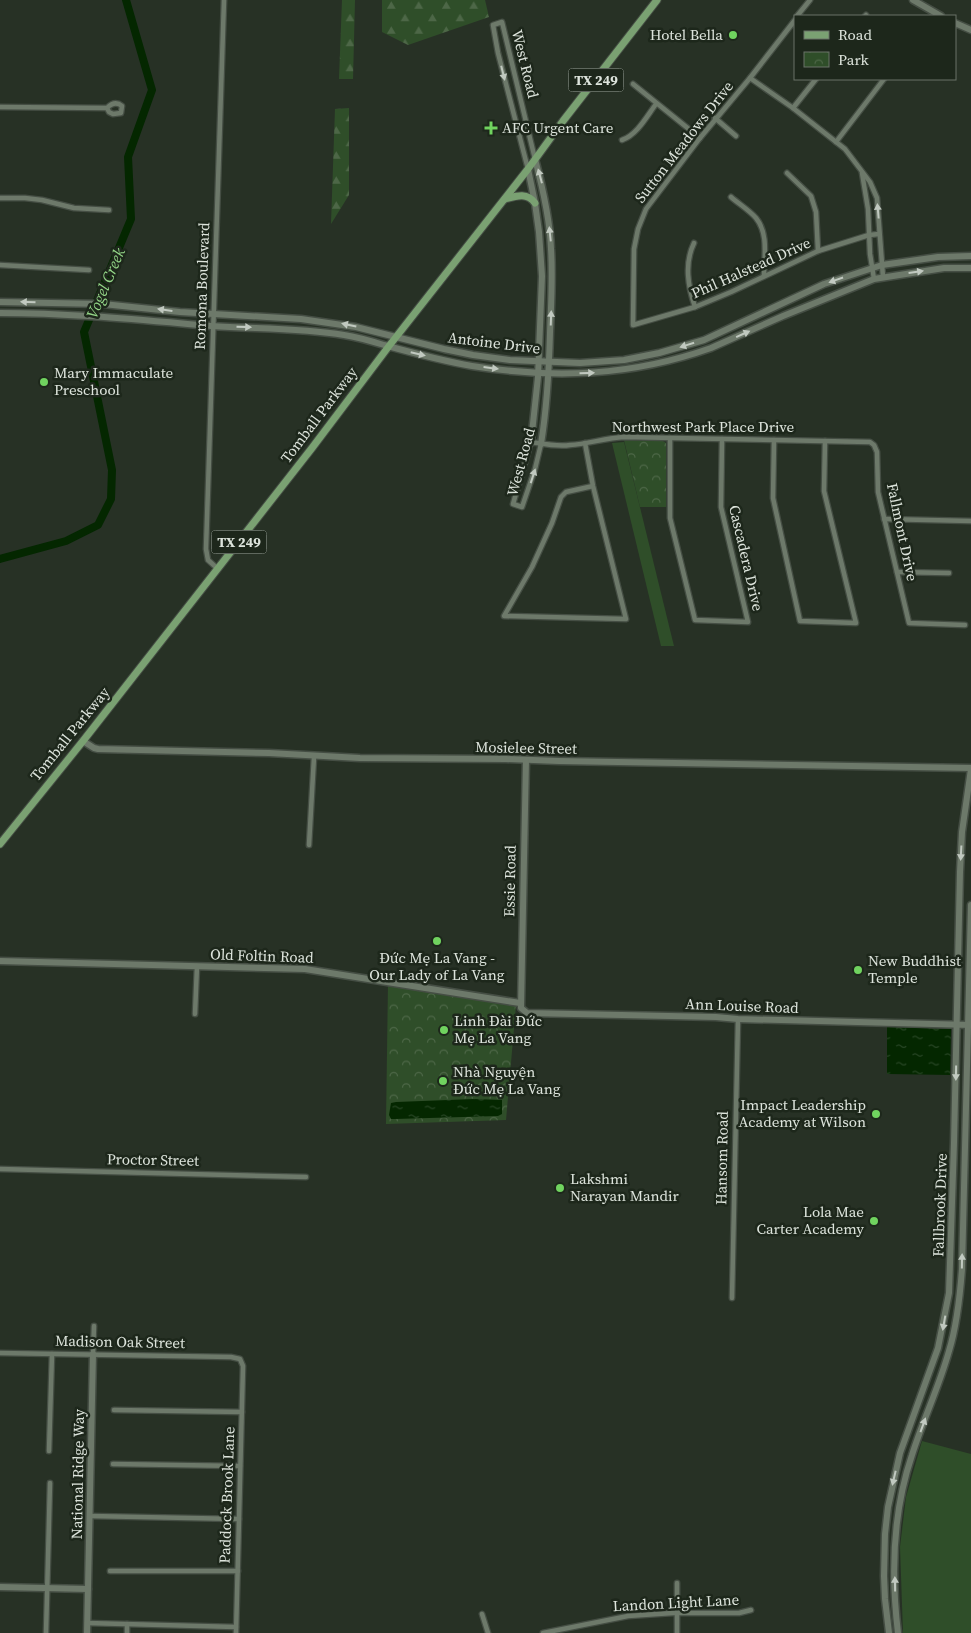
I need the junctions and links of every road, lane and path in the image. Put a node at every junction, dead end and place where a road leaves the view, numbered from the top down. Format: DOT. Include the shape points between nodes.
graph roads {
  1 [pos="224,0"];
  2 [pos="657,0"];
  3 [pos="810,0"];
  4 [pos="913,0"];
  5 [pos="798,15"];
  6 [pos="939,15"];
  7 [pos="794,21"];
  8 [pos="956,23"];
  9 [pos="971,30"];
  10 [pos="750,78"];
  11 [pos="815,80"];
  12 [pos="883,80"];
  13 [pos="634,84"];
  14 [pos="656,104"];
  15 [pos="0,107"];
  16 [pos="107,108"];
  17 [pos="793,108"];
  18 [pos="715,118"];
  19 [pos="736,136"];
  20 [pos="700,138"];
  21 [pos="622,140"];
  22 [pos="836,142"];
  23 [pos="535,159"];
  24 [pos="528,169"];
  25 [pos="861,172"];
  26 [pos="787,173"];
  27 [pos="731,197"];
  28 [pos="0,198"];
  29 [pos="504,199"];
  30 [pos="535,203"];
  31 [pos="110,210"];
  32 [pos="879,234"];
  33 [pos="869,235"];
  34 [pos="694,243"];
  35 [pos="818,251"];
  36 [pos="971,256"];
  37 [pos="0,265"];
  38 [pos="882,265"];
  39 [pos="872,268"];
  40 [pos="971,268"];
  41 [pos="89,270"];
  42 [pos="552,275"];
  43 [pos="542,276"];
  44 [pos="764,276"];
  45 [pos="883,277"];
  46 [pos="874,279"];
  47 [pos="0,302"];
  48 [pos="50,303"];
  49 [pos="779,306"];
  50 [pos="695,307"];
  51 [pos="148,308"];
  52 [pos="0,313"];
  53 [pos="49,314"];
  54 [pos="214,315"];
  55 [pos="783,316"];
  56 [pos="301,319"];
  57 [pos="147,320"];
  58 [pos="633,325"];
  59 [pos="213,326"];
  60 [pos="300,330"];
  61 [pos="397,336"];
  62 [pos="389,346"];
  63 [pos="659,353"];
  64 [pos="473,355"];
  65 [pos="539,362"];
  66 [pos="549,362"];
  67 [pos="661,364"];
  68 [pos="472,366"];
  69 [pos="538,372"];
  70 [pos="548,373"];
  71 [pos="670,438"];
  72 [pos="722,439"];
  73 [pos="774,440"];
  74 [pos="825,441"];
  75 [pos="531,442"];
  76 [pos="585,443"];
  77 [pos="541,444"];
  78 [pos="874,445"];
  79 [pos="594,486"];
  80 [pos="884,519"];
  81 [pos="971,520"];
  82 [pos="218,569"];
  83 [pos="897,572"];
  84 [pos="950,573"];
  85 [pos="965,625"];
  86 [pos="83,741"];
  87 [pos="314,757"];
  88 [pos="526,760"];
  89 [pos="971,769"];
  90 [pos="0,844"];
  91 [pos="309,845"];
  92 [pos="971,905"];
  93 [pos="0,961"];
  94 [pos="198,966"];
  95 [pos="520,1002"];
  96 [pos="195,1014"];
  97 [pos="738,1019"];
  98 [pos="956,1025"];
  99 [pos="970,1025"];
  100 [pos="0,1169"];
  101 [pos="306,1177"];
  102 [pos="952,1205"];
  103 [pos="963,1205"];
  104 [pos="949,1293"];
  105 [pos="960,1295"];
  106 [pos="732,1298"];
  107 [pos="94,1326"];
  108 [pos="0,1353"];
  109 [pos="52,1354"];
  110 [pos="93,1354"];
  111 [pos="240,1359"];
  112 [pos="114,1410"];
  113 [pos="242,1412"];
  114 [pos="49,1451"];
  115 [pos="113,1464"];
  116 [pos="240,1466"];
  117 [pos="50,1483"];
  118 [pos="90,1516"];
  119 [pos="239,1519"];
  120 [pos="110,1570"];
  121 [pos="238,1572"];
  122 [pos="677,1584"];
  123 [pos="0,1587"];
  124 [pos="48,1588"];
  125 [pos="88,1589"];
  126 [pos="751,1610"];
  127 [pos="677,1613"];
  128 [pos="482,1614"];
  129 [pos="87,1623"];
  130 [pos="127,1624"];
  131 [pos="182,1626"];
  132 [pos="236,1627"];
  133 [pos="46,1633"];
  134 [pos="87,1633"];
  135 [pos="127,1633"];
  136 [pos="182,1633"];
  137 [pos="236,1633"];
  138 [pos="488,1633"];
  139 [pos="543,1633"];
  140 [pos="677,1633"];
  141 [pos="889,1633"];
  142 [pos="898,1633"];
  1 -- 54 [label="street, Romona Boulevard"];
  2 -- 23 [label="main road, Tomball Parkway / TX 249"];
  3 -- 5 [label="street"];
  4 -- 6 [label="main road"];
  7 -- 10 [label="street, Sutton Meadows Drive"];
  8 -- 9 [label="main road"];
  10 -- 17 [label="street"];
  10 -- 18 [label="street, Sutton Meadows Drive"];
  11 -- 17 [label="street"];
  12 -- 22 [label="street"];
  13 -- 14 [label="street"];
  14 -- 20 [label="street"];
  14 -- 21 [label="street" via="633,134"];
  15 -- 16 [label="street"];
  17 -- 22 [label="street"];
  18 -- 19 [label="street"];
  18 -- 20 [label="street, Sutton Meadows Drive"];
  20 -- 58 [label="street, Sutton Meadows Drive" via="646,209 638,229 634,249"];
  22 -- 25 [label="street"];
  23 -- 24 [label="main road, Tomball Parkway / TX 249"];
  23 -- 24 [label="street, West Road, one-way" via="502,22 493,25"];
  42 -- 23 [label="main road, West Road, one-way" via="549,221"];
  24 -- 29 [label="main road, Tomball Parkway / TX 249"];
  24 -- 30 [label="main road, West Road"];
  32 -- 25 [label="street, one-way" via="877,198"];
  25 -- 33 [label="street" via="866,188"];
  26 -- 35 [label="street" via="811,196 816,212"];
  27 -- 44 [label="street" via="755,217 762,229"];
  28 -- 31 [label="street" via="33,199 74,208"];
  29 -- 30 [label="main road" via="526,196"];
  29 -- 61 [label="main road, Tomball Parkway / TX 249"];
  30 -- 43 [label="main road, West Road"];
  32 -- 33 [label="street, Phil Halstead Drive"];
  32 -- 38 [label="street"];
  33 -- 35 [label="street, Phil Halstead Drive"];
  33 -- 39 [label="street"];
  34 -- 50 [label="street" via="689,253 688,281"];
  35 -- 44 [label="street, Phil Halstead Drive"];
  36 -- 38 [label="main road, Antoine Drive"];
  37 -- 41 [label="street"];
  38 -- 39 [label="main road, Antoine Drive"];
  38 -- 45 [label="street"];
  39 -- 46 [label="street"];
  39 -- 49 [label="main road, Antoine Drive, one-way" via="824,284"];
  45 -- 40 [label="main road, Antoine Drive, one-way" via="944,268"];
  42 -- 43 [label="main road"];
  66 -- 42 [label="main road, West Road, one-way"];
  43 -- 65 [label="main road, West Road"];
  44 -- 50 [label="street, Phil Halstead Drive"];
  45 -- 46 [label="main road, Antoine Drive"];
  46 -- 55 [label="main road, Antoine Drive"];
  48 -- 47 [label="main road, Antoine Drive, one-way"];
  48 -- 51 [label="main road, Antoine Drive"];
  48 -- 53 [label="main road"];
  49 -- 55 [label="main road"];
  49 -- 63 [label="main road, Antoine Drive, one-way" via="704,340"];
  50 -- 58 [label="street, Phil Halstead Drive"];
  54 -- 51 [label="main road, Antoine Drive, one-way"];
  51 -- 57 [label="main road"];
  52 -- 53 [label="main road, Antoine Drive"];
  53 -- 57 [label="main road, Antoine Drive"];
  54 -- 56 [label="main road, Antoine Drive"];
  54 -- 59 [label="street, Romona Boulevard"];
  67 -- 55 [label="main road, Antoine Drive, one-way" via="711,348"];
  56 -- 60 [label="main road"];
  61 -- 56 [label="main road, Antoine Drive, one-way" via="338,323"];
  57 -- 59 [label="main road, Antoine Drive"];
  59 -- 60 [label="main road, Antoine Drive, one-way"];
  59 -- 82 [label="street, Romona Boulevard" via="206,549 208,560"];
  60 -- 62 [label="main road, Antoine Drive" via="346,335"];
  61 -- 62 [label="main road, Tomball Parkway / TX 249"];
  61 -- 64 [label="main road, Antoine Drive"];
  62 -- 68 [label="main road, Antoine Drive, one-way"];
  62 -- 82 [label="main road, Tomball Parkway / TX 249"];
  63 -- 66 [label="main road, Antoine Drive" via="615,361"];
  63 -- 67 [label="main road"];
  64 -- 65 [label="main road, Antoine Drive"];
  64 -- 68 [label="main road"];
  65 -- 66 [label="main road, Antoine Drive"];
  65 -- 69 [label="main road, West Road"];
  66 -- 70 [label="main road, West Road"];
  70 -- 67 [label="main road, Antoine Drive, one-way" via="591,373"];
  68 -- 69 [label="main road, Antoine Drive, one-way"];
  69 -- 70 [label="main road, Antoine Drive"];
  69 -- 75 [label="main road, West Road"];
  70 -- 77 [label="main road, West Road"];
  71 -- 72 [label="street, Northwest Park Place Drive"];
  71 -- 72 [label="street, Cascadera Drive" via="670,518 695,620 748,622 720,507"];
  71 -- 76 [label="street, Northwest Park Place Drive" via="613,438"];
  72 -- 73 [label="street, Northwest Park Place Drive"];
  73 -- 74 [label="street, Northwest Park Place Drive"];
  73 -- 74 [label="street" via="773,498 800,621 856,623 824,491"];
  74 -- 78 [label="street, Northwest Park Place Drive" via="861,441"];
  75 -- 77 [label="street, Northwest Park Place Drive"];
  75 -- 77 [label="street, West Road, one-way" via="513,504 522,508"];
  76 -- 77 [label="street, Northwest Park Place Drive"];
  76 -- 79 [label="street"];
  78 -- 80 [label="street, Fallmont Drive"];
  79 -- 79 [label="street" via="626,618 504,616 532,567 561,497 566,492"];
  80 -- 81 [label="street"];
  80 -- 83 [label="street, Fallmont Drive"];
  82 -- 86 [label="main road, Tomball Parkway / TX 249"];
  83 -- 84 [label="street"];
  83 -- 85 [label="street, Fallmont Drive" via="909,623"];
  86 -- 87 [label="main road, Mosielee Street" via="98,749"];
  86 -- 90 [label="main road, Tomball Parkway / TX 249"];
  87 -- 88 [label="main road, Mosielee Street"];
  87 -- 91 [label="street"];
  88 -- 89 [label="main road, Mosielee Street"];
  88 -- 95 [label="main road, Essie Road"];
  89 -- 98 [label="main road, Fallbrook Drive, one-way" via="960,864"];
  92 -- 99 [label="main road, Fallbrook Drive"];
  93 -- 94 [label="main road, Old Foltin Road"];
  94 -- 95 [label="main road, Old Foltin Road" via="305,969"];
  94 -- 96 [label="street"];
  95 -- 97 [label="main road, Ann Louise Road" via="527,1013"];
  97 -- 98 [label="main road, Ann Louise Road"];
  97 -- 106 [label="street, Hansom Road"];
  98 -- 99 [label="main road, Ann Louise Road"];
  98 -- 102 [label="main road, Fallbrook Drive, one-way"];
  99 -- 103 [label="main road, Fallbrook Drive"];
  100 -- 101 [label="street, Proctor Street"];
  102 -- 103 [label="main road"];
  102 -- 104 [label="main road, Fallbrook Drive"];
  105 -- 103 [label="main road, Fallbrook Drive, one-way"];
  104 -- 105 [label="main road"];
  104 -- 141 [label="main road, Fallbrook Drive, one-way" via="938,1348 900,1453 888,1507 884,1576"];
  142 -- 105 [label="main road, Fallbrook Drive, one-way" via="895,1556 900,1508 911,1456 949,1351"];
  107 -- 110 [label="street, National Ridge Way"];
  108 -- 109 [label="street, Madison Oak Street"];
  109 -- 110 [label="street, Madison Oak Street"];
  109 -- 114 [label="street"];
  110 -- 111 [label="street, Madison Oak Street"];
  110 -- 118 [label="main road, National Ridge Way"];
  111 -- 113 [label="street, Paddock Brook Lane" via="243,1366"];
  112 -- 113 [label="street"];
  113 -- 116 [label="street, Paddock Brook Lane"];
  115 -- 116 [label="street"];
  116 -- 119 [label="street, Paddock Brook Lane"];
  117 -- 124 [label="street"];
  118 -- 119 [label="street"];
  118 -- 125 [label="main road, National Ridge Way"];
  119 -- 121 [label="street, Paddock Brook Lane"];
  120 -- 121 [label="street"];
  121 -- 132 [label="street, Paddock Brook Lane"];
  122 -- 127 [label="street"];
  123 -- 124 [label="main road"];
  124 -- 125 [label="main road"];
  124 -- 133 [label="street"];
  125 -- 129 [label="main road, National Ridge Way"];
  126 -- 127 [label="street, Landon Light Lane" via="739,1613"];
  127 -- 139 [label="street, Landon Light Lane" via="614,1618"];
  127 -- 140 [label="street"];
  128 -- 138 [label="street"];
  129 -- 130 [label="street"];
  129 -- 134 [label="main road, National Ridge Way"];
  130 -- 131 [label="street"];
  130 -- 135 [label="street"];
  131 -- 132 [label="street"];
  131 -- 136 [label="street"];
  132 -- 137 [label="street, Paddock Brook Lane"];
}
